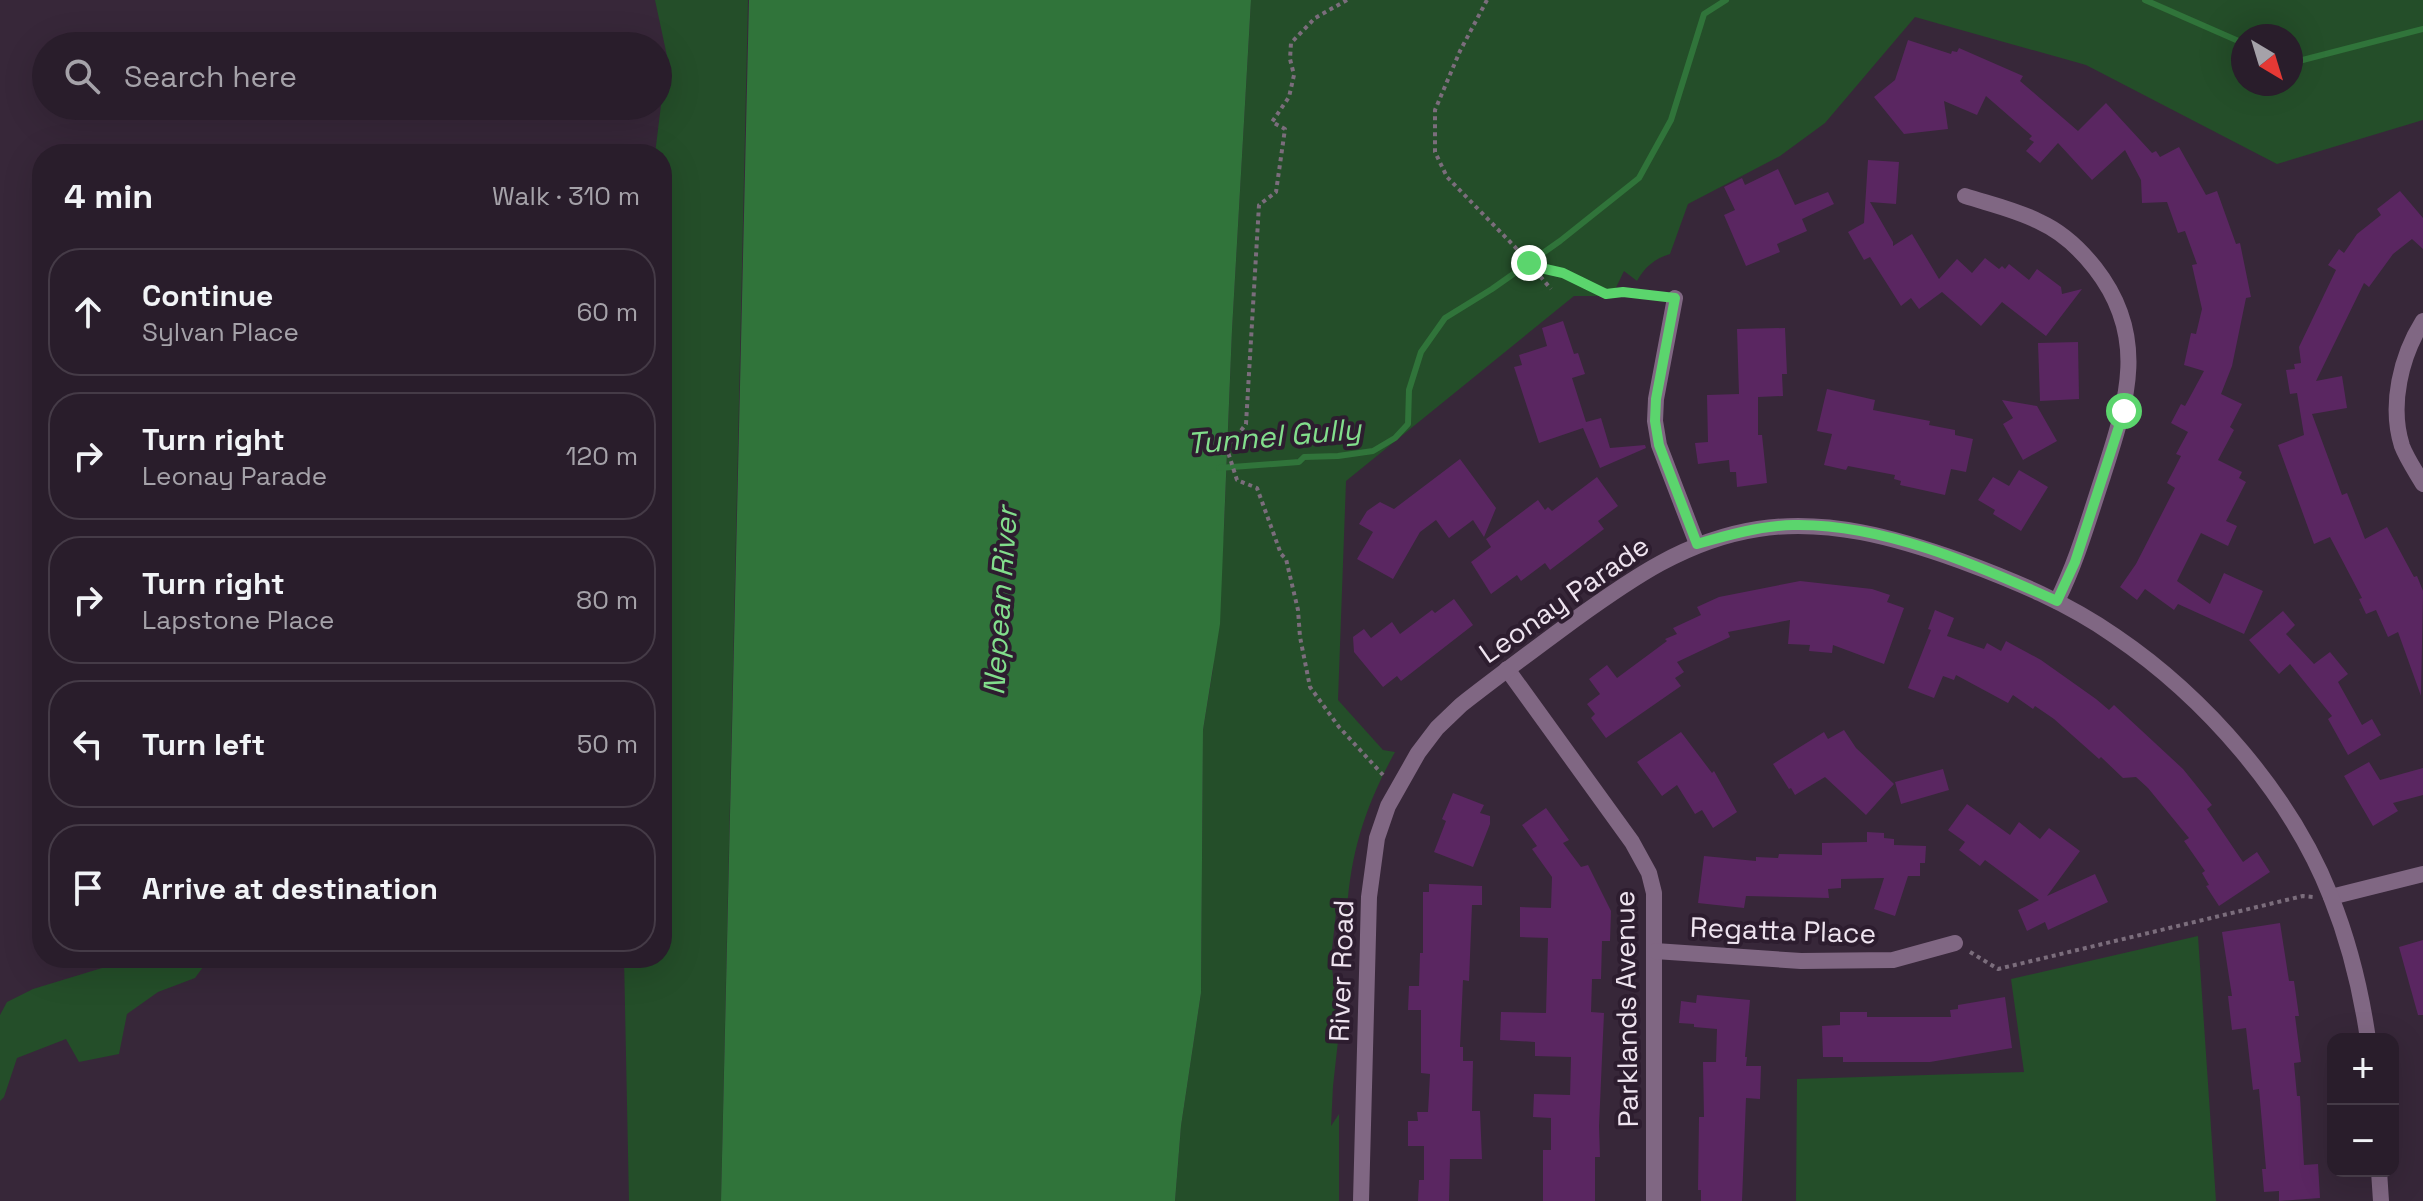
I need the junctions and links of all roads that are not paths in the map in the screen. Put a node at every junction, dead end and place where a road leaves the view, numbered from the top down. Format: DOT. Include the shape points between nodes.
graph roads {
  1 [pos="1965,196"];
  2 [pos="1675,298"];
  3 [pos="2423,321"];
  4 [pos="2423,484"];
  5 [pos="1697,544"];
  6 [pos="2057,601"];
  7 [pos="1507,669"];
  8 [pos="1418,753"];
  9 [pos="2423,874"];
  10 [pos="2331,897"];
  11 [pos="1955,943"];
  12 [pos="1655,951"];
  13 [pos="2367,1033"];
  14 [pos="2379,1177"];
  15 [pos="1361,1201"];
  16 [pos="1654,1201"];
  17 [pos="2381,1201"];
  1 -- 6 [label="street" via="2027,216 2067,239 2100,274 2124,321 2129,363 2124,411 2075,562"];
  2 -- 5 [label="street" via="1655,421"];
  3 -- 4 [label="street" via="2402,367 2398,406 2402,445"];
  5 -- 6 [label="street, Leonay Parade" via="1773,527 1851,530 1940,554"];
  5 -- 7 [label="street, Leonay Parade" via="1640,573"];
  6 -- 10 [label="street, Leonay Parade" via="2159,669 2243,753 2289,817"];
  7 -- 8 [label="street, Leonay Parade" via="1461,705"];
  7 -- 12 [label="street, Parklands Avenue" via="1644,863 1654,893"];
  8 -- 15 [label="street, River Road" via="1382,822 1369,897"];
  9 -- 10 [label="street"];
  10 -- 13 [label="street, Leonay Parade"];
  11 -- 12 [label="street, Regatta Place" via="1893,960 1801,961"];
  12 -- 16 [label="street, Parklands Avenue"];
  14 -- 17 [label="street"];
}
